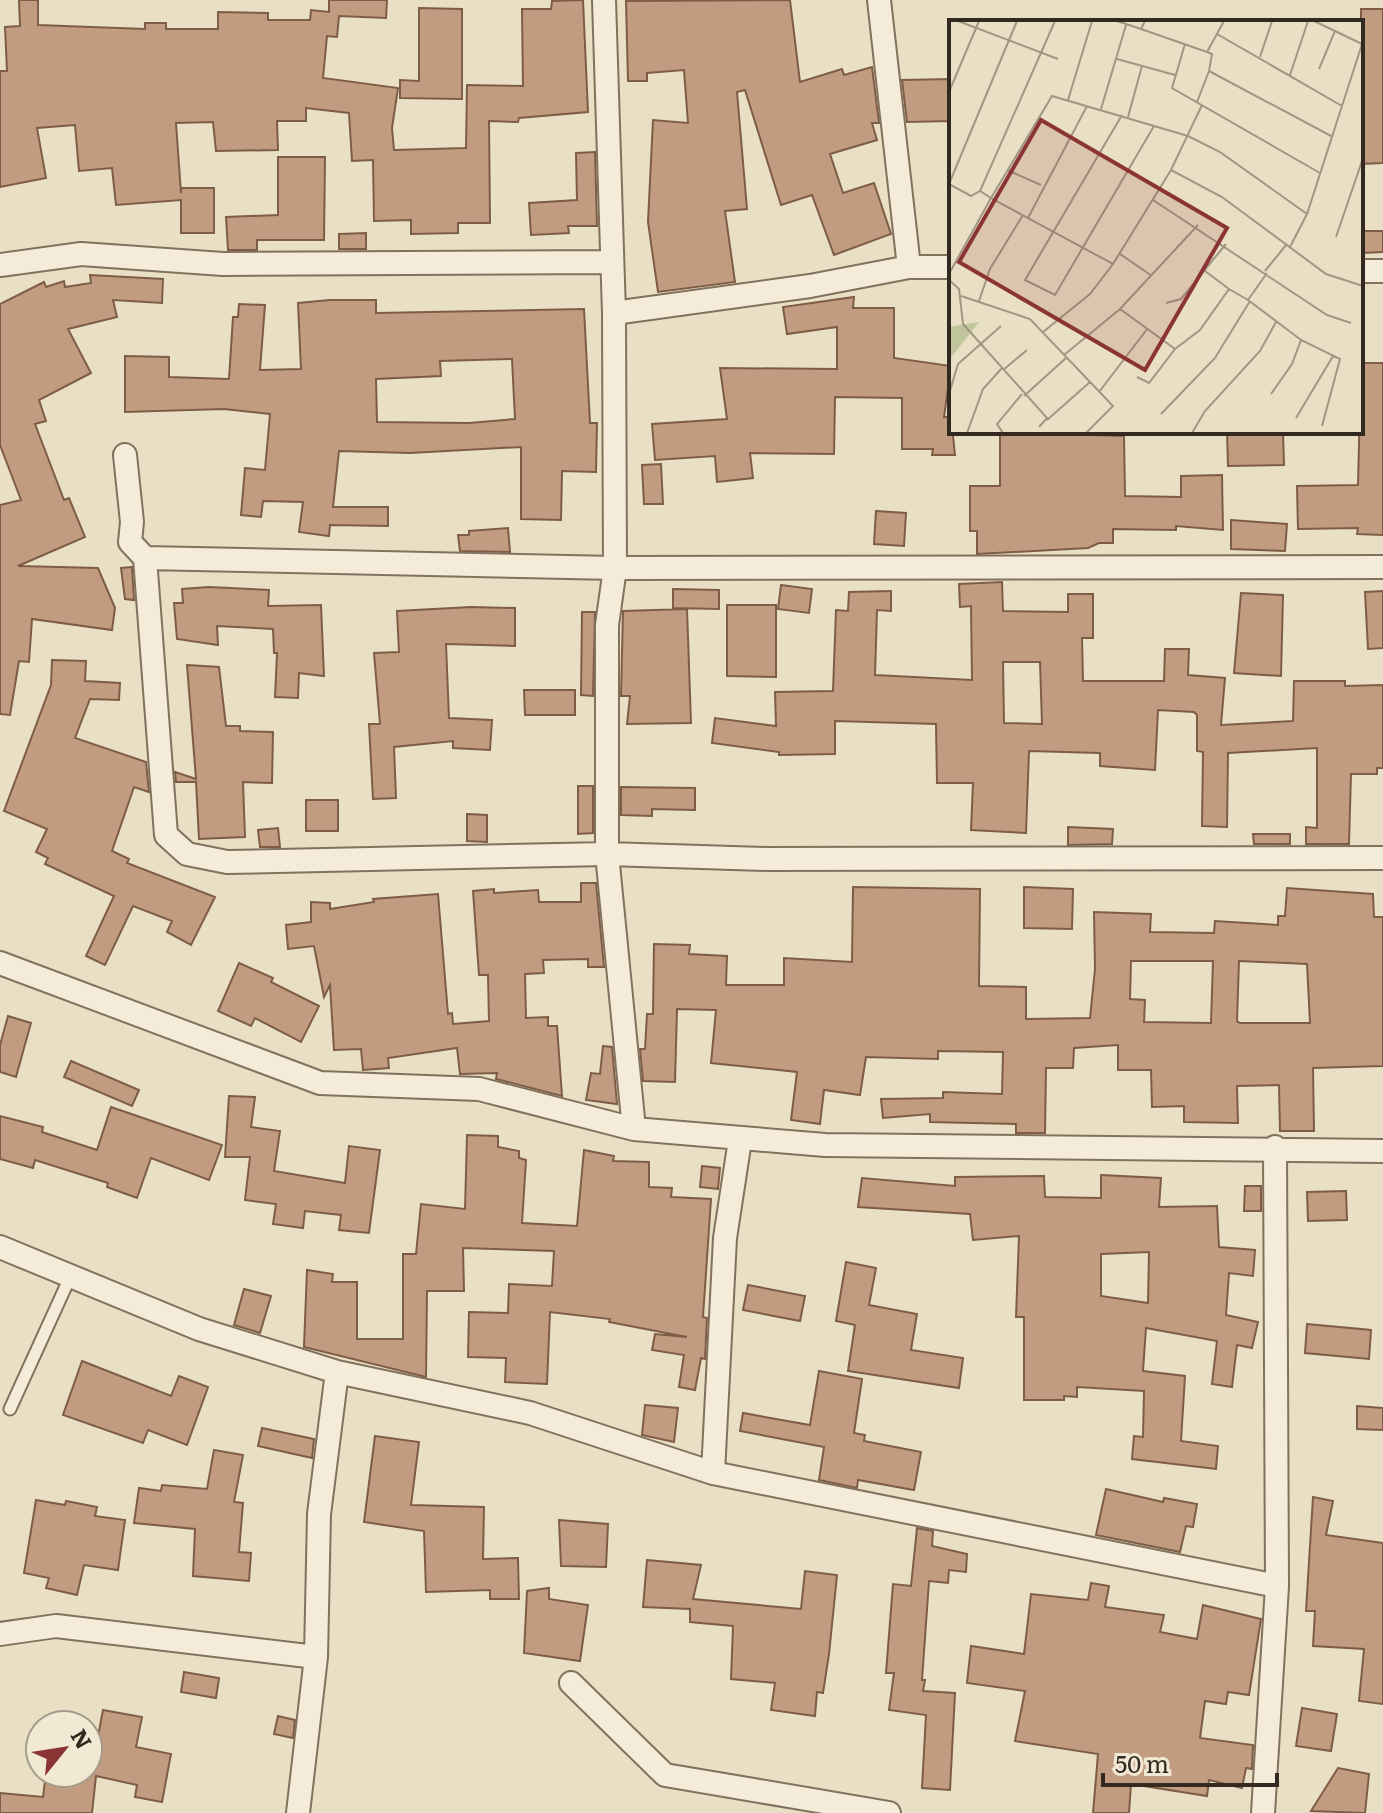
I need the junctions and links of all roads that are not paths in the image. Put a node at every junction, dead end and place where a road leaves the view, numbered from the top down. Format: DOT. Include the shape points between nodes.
graph roads {
  1 [pos="604,0"];
  2 [pos="879,0"];
  3 [pos="611,262"];
  4 [pos="0,265"];
  5 [pos="909,267"];
  6 [pos="949,267"];
  7 [pos="614,313"];
  8 [pos="125,455"];
  9 [pos="145,558"];
  10 [pos="1383,567"];
  11 [pos="615,568"];
  12 [pos="607,854"];
  13 [pos="1383,858"];
  14 [pos="0,963"];
  15 [pos="634,1129"];
  16 [pos="740,1140"];
  17 [pos="1275,1147"];
  18 [pos="1383,1151"];
  19 [pos="0,1247"];
  20 [pos="71,1275"];
  21 [pos="337,1372"];
  22 [pos="10,1409"];
  23 [pos="713,1473"];
  24 [pos="1277,1586"];
  25 [pos="0,1634"];
  26 [pos="316,1657"];
  27 [pos="571,1683"];
  28 [pos="298,1813"];
  29 [pos="889,1813"];
  30 [pos="1263,1813"];
  1 -- 3 [label="street"];
  2 -- 5 [label="street"];
  3 -- 4 [label="street" via="223,264 81,254"];
  3 -- 7 [label="street"];
  5 -- 6 [label="street"];
  5 -- 7 [label="street"];
  7 -- 11 [label="street"];
  8 -- 9 [label="street" via="130,542"];
  9 -- 11 [label="street"];
  9 -- 12 [label="street" via="166,835 187,854 227,862"];
  10 -- 11 [label="street"];
  11 -- 12 [label="street" via="607,625"];
  12 -- 13 [label="street" via="767,859"];
  12 -- 15 [label="street"];
  14 -- 15 [label="street" via="320,1083 479,1089"];
  15 -- 16 [label="street"];
  16 -- 17 [label="street"];
  16 -- 23 [label="street" via="725,1238"];
  17 -- 18 [label="street"];
  17 -- 24 [label="street"];
  19 -- 20 [label="street"];
  20 -- 21 [label="street" via="199,1329"];
  20 -- 22 [label="lane"];
  21 -- 23 [label="street" via="530,1413"];
  21 -- 26 [label="street" via="319,1514"];
  23 -- 24 [label="street"];
  24 -- 30 [label="street"];
  25 -- 26 [label="street" via="56,1626"];
  26 -- 28 [label="street"];
  27 -- 29 [label="street" via="665,1775"];
}
